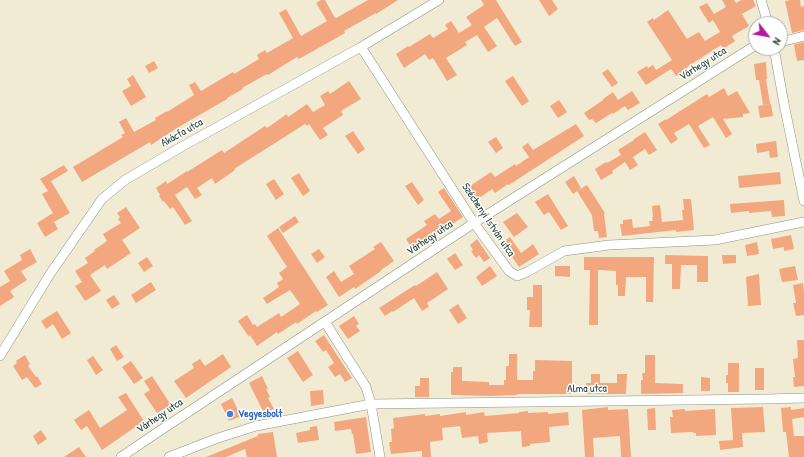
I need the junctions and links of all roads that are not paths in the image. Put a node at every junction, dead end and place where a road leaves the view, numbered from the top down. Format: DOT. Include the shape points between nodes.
graph roads {
  1 [pos="439,0"];
  2 [pos="761,0"];
  3 [pos="766,16"];
  4 [pos="804,36"];
  5 [pos="788,40"];
  6 [pos="361,47"];
  7 [pos="748,50"];
  8 [pos="775,56"];
  9 [pos="804,201"];
  10 [pos="804,222"];
  11 [pos="474,223"];
  12 [pos="325,322"];
  13 [pos="0,356"];
  14 [pos="804,398"];
  15 [pos="371,404"];
  16 [pos="121,457"];
  17 [pos="169,457"];
  18 [pos="380,457"];
  1 -- 6 [label="street, Akácfa utca"];
  2 -- 3 [label="street"];
  4 -- 5 [label="street"];
  6 -- 11 [label="street, Széchenyi István utca"];
  6 -- 13 [label="street, Akácfa utca" via="131,176 102,199 50,274"];
  7 -- 11 [label="street, Várhegy utca"];
  8 -- 9 [label="street"];
  10 -- 11 [label="street, Széchenyi István utca" via="715,240 609,245 564,251 517,276 509,271"];
  11 -- 12 [label="street, Várhegy utca"];
  12 -- 15 [label="street" via="366,387"];
  12 -- 16 [label="street, Várhegy utca"];
  14 -- 15 [label="street, Alma utca"];
  15 -- 17 [label="street" via="256,426"];
  15 -- 18 [label="street"];
}
